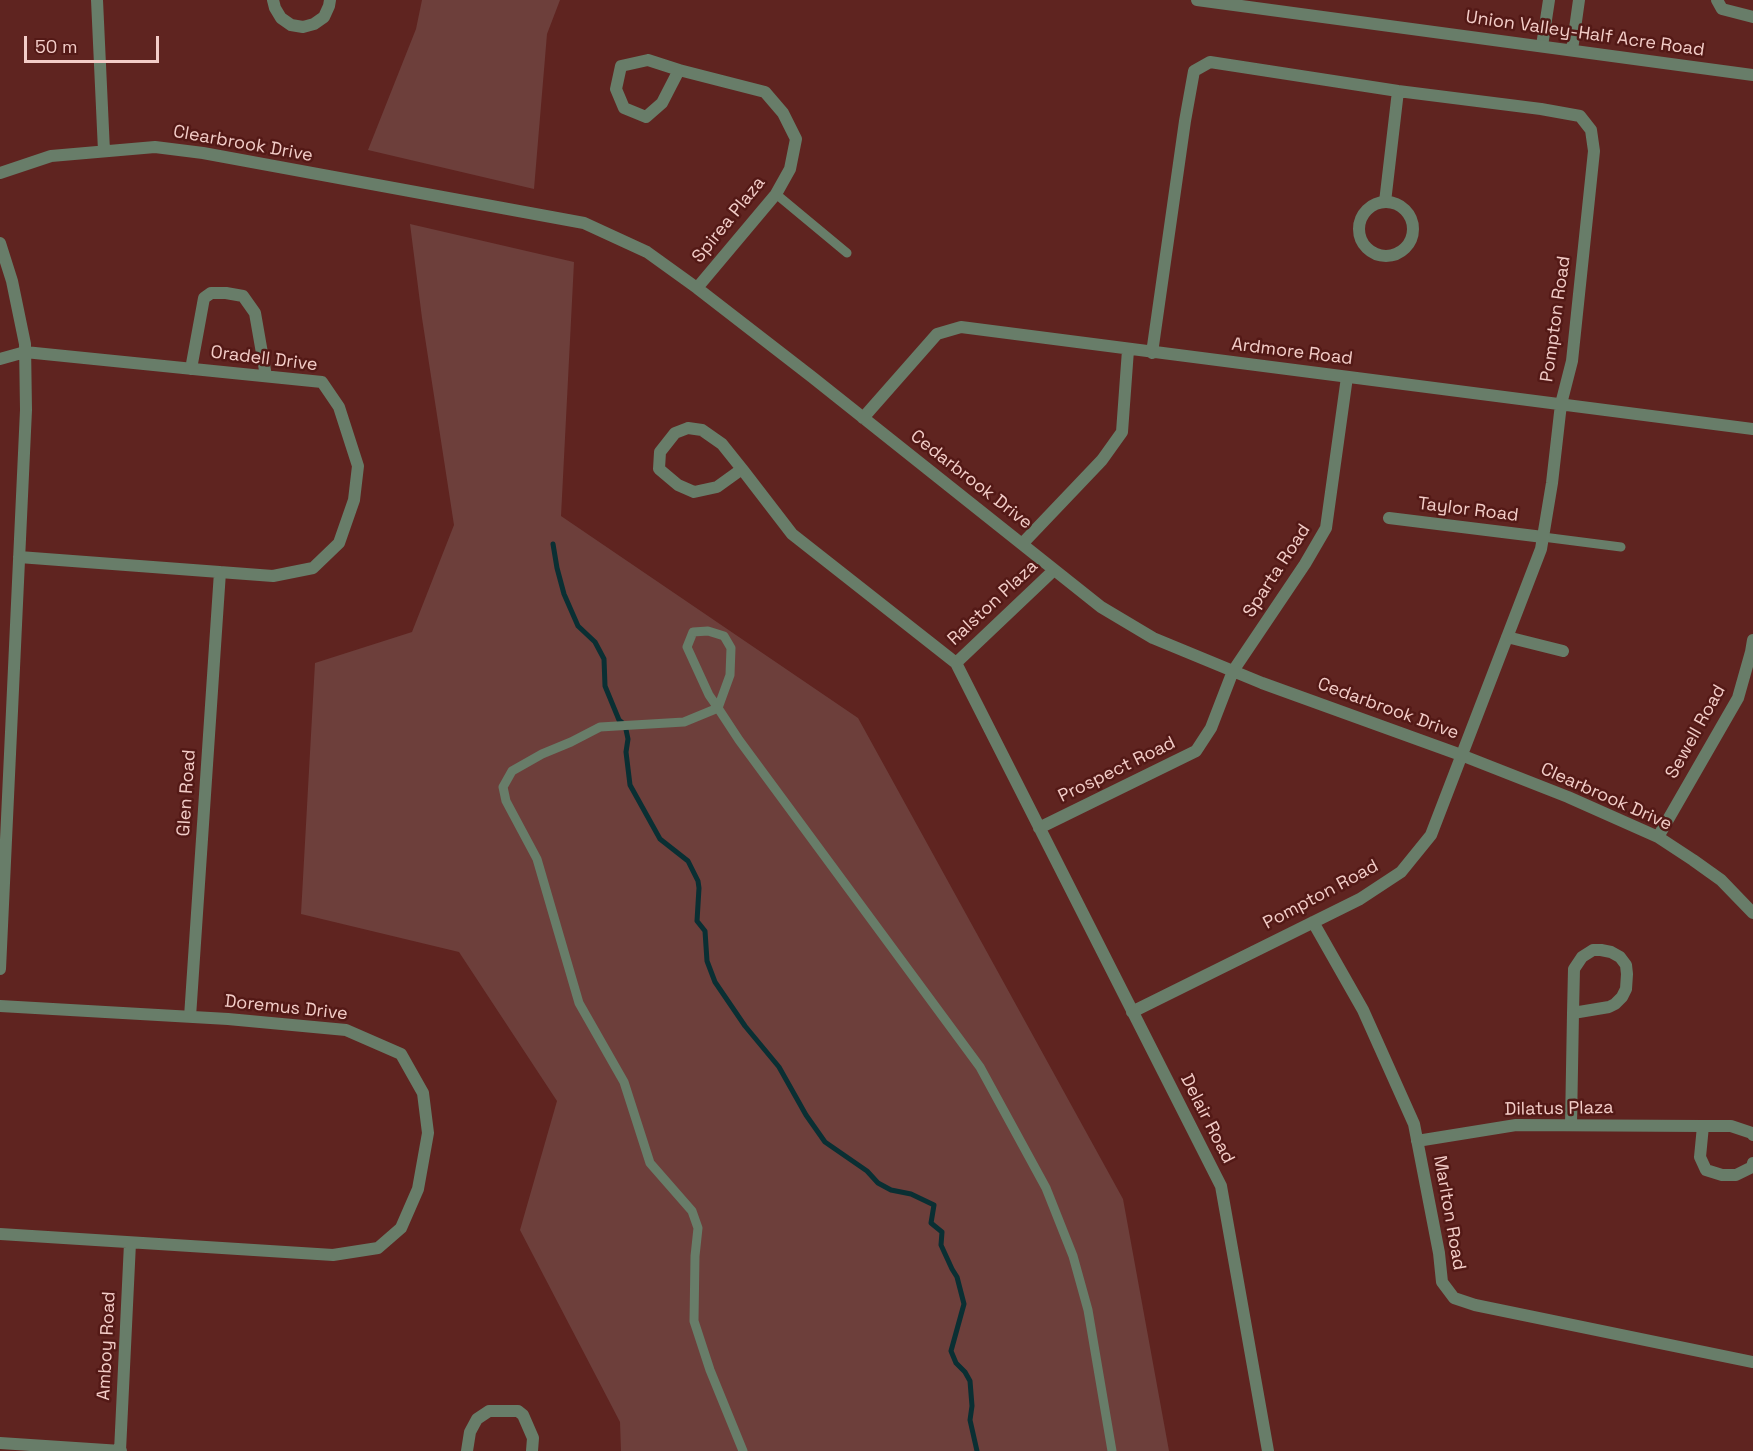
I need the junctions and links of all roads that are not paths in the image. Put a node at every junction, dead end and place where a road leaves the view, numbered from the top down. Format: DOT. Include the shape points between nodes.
graph roads {
  1 [pos="97,0"];
  2 [pos="273,0"];
  3 [pos="330,0"];
  4 [pos="1197,0"];
  5 [pos="1549,0"];
  6 [pos="1580,0"];
  7 [pos="1717,0"];
  8 [pos="1753,17"];
  9 [pos="1542,46"];
  10 [pos="1572,50"];
  11 [pos="679,70"];
  12 [pos="1753,75"];
  13 [pos="1398,91"];
  14 [pos="104,151"];
  15 [pos="0,173"];
  16 [pos="776,195"];
  17 [pos="1385,202"];
  18 [pos="480,204"];
  19 [pos="0,243"];
  20 [pos="848,253"];
  21 [pos="697,288"];
  22 [pos="1128,350"];
  23 [pos="25,352"];
  24 [pos="1152,353"];
  25 [pos="0,359"];
  26 [pos="191,369"];
  27 [pos="266,376"];
  28 [pos="1347,377"];
  29 [pos="1561,404"];
  30 [pos="863,418"];
  31 [pos="1753,429"];
  32 [pos="742,469"];
  33 [pos="1389,518"];
  34 [pos="1543,537"];
  35 [pos="1022,544"];
  36 [pos="1621,547"];
  37 [pos="19,557"];
  38 [pos="1054,570"];
  39 [pos="220,572"];
  40 [pos="1507,638"];
  41 [pos="1753,640"];
  42 [pos="1563,651"];
  43 [pos="956,663"];
  44 [pos="1233,671"];
  45 [pos="718,708"];
  46 [pos="1461,755"];
  47 [pos="5,770"];
  48 [pos="1040,828"];
  49 [pos="1658,837"];
  50 [pos="1753,912"];
  51 [pos="1313,922"];
  52 [pos="0,969"];
  53 [pos="0,1006"];
  54 [pos="1132,1012"];
  55 [pos="1574,1013"];
  56 [pos="190,1017"];
  57 [pos="1571,1125"];
  58 [pos="1703,1126"];
  59 [pos="1753,1135"];
  60 [pos="1417,1141"];
  61 [pos="1753,1163"];
  62 [pos="0,1234"];
  63 [pos="130,1243"];
  64 [pos="1753,1362"];
  65 [pos="0,1443"];
  66 [pos="52,1449"];
  67 [pos="121,1451"];
  68 [pos="467,1451"];
  69 [pos="532,1451"];
  70 [pos="743,1451"];
  71 [pos="1112,1451"];
  72 [pos="1268,1451"];
  1 -- 14 [label="street"];
  2 -- 3 [label="street" via="281,18 303,27 324,17"];
  4 -- 9 [label="street, Union Valley-Half Acre Road"];
  5 -- 9 [label="street"];
  6 -- 10 [label="street"];
  7 -- 8 [label="street" via="1722,9"];
  9 -- 10 [label="street, Union Valley-Half Acre Road"];
  10 -- 12 [label="street, Union Valley-Half Acre Road"];
  11 -- 11 [label="street, Spirea Plaza" via="648,60 621,66 616,88 624,108 646,117 662,103"];
  11 -- 16 [label="street, Spirea Plaza" via="765,92 783,113 796,140 790,169"];
  13 -- 17 [label="street"];
  13 -- 24 [label="street, Pompton Road" via="1210,62 1194,71"];
  13 -- 29 [label="street, Pompton Road" via="1580,116 1591,130 1594,151 1572,361"];
  14 -- 15 [label="street, Clearbrook Drive" via="51,156"];
  14 -- 18 [label="street, Clearbrook Drive" via="155,147 203,153"];
  16 -- 20 [label="lane"];
  16 -- 21 [label="street, Spirea Plaza"];
  17 -- 17 [label="street" via="1372,206 1359,224 1365,246 1384,257 1401,253 1414,234 1408,212"];
  18 -- 21 [label="street, Cedarbrook Drive" via="584,223 647,252"];
  19 -- 23 [label="street" via="12,280"];
  21 -- 30 [label="street, Cedarbrook Drive"];
  22 -- 24 [label="street, Ardmore Road"];
  22 -- 30 [label="street, Ardmore Road" via="961,327 937,334"];
  22 -- 35 [label="street" via="1122,432 1102,460"];
  23 -- 25 [label="street"];
  23 -- 26 [label="street, Oradell Drive"];
  23 -- 37 [label="street"];
  24 -- 28 [label="street, Ardmore Road"];
  26 -- 27 [label="street, Oradell Drive"];
  26 -- 27 [label="street" via="204,298 211,293 226,293 243,296 255,313"];
  27 -- 39 [label="street, Oradell Drive" via="322,382 339,407 358,466 354,500 339,543 313,568 273,576"];
  28 -- 29 [label="street, Ardmore Road"];
  28 -- 44 [label="street, Sparta Road" via="1326,528"];
  29 -- 31 [label="street, Ardmore Road"];
  29 -- 34 [label="street, Pompton Road"];
  30 -- 35 [label="street, Cedarbrook Drive"];
  32 -- 32 [label="street" via="722,444 702,430 688,428 675,433 660,452 659,469 694,492 717,486"];
  32 -- 43 [label="street" via="792,534"];
  33 -- 34 [label="street, Taylor Road"];
  34 -- 36 [label="lane"];
  34 -- 40 [label="street, Pompton Road"];
  35 -- 38 [label="street, Cedarbrook Drive"];
  37 -- 39 [label="street, Oradell Drive"];
  37 -- 47 [label="street"];
  38 -- 43 [label="street, Ralston Plaza"];
  38 -- 44 [label="street, Cedarbrook Drive" via="1101,607 1153,638"];
  39 -- 56 [label="street, Glen Road"];
  40 -- 42 [label="street"];
  40 -- 46 [label="street, Pompton Road"];
  41 -- 49 [label="street, Sewell Road" via="1738,698"];
  43 -- 48 [label="street, Delair Road"];
  44 -- 46 [label="street, Cedarbrook Drive"];
  44 -- 48 [label="street, Prospect Road" via="1211,728 1196,751"];
  45 -- 45 [label="lane" via="730,675 731,648 724,636 693,632 687,646"];
  45 -- 70 [label="lane" via="684,722 600,727 512,771 503,787 506,801 537,859 579,1003 624,1082 650,1163 692,1211 698,1228 694,1321"];
  45 -- 71 [label="lane" via="980,1067 1046,1188 1074,1256 1088,1310"];
  46 -- 49 [label="street, Clearbrook Drive"];
  46 -- 51 [label="street, Pompton Road" via="1431,835 1401,872 1360,899"];
  47 -- 52 [label="street"];
  48 -- 54 [label="street, Delair Road"];
  49 -- 50 [label="street, Clearbrook Drive" via="1721,880"];
  51 -- 54 [label="street, Pompton Road"];
  51 -- 60 [label="street, Marlton Road" via="1363,1010 1414,1124"];
  53 -- 56 [label="street, Doremus Drive"];
  54 -- 72 [label="street, Delair Road" via="1221,1186"];
  55 -- 55 [label="street" via="1574,969 1581,957 1593,950 1620,957 1627,974 1622,997 1610,1007"];
  55 -- 57 [label="street"];
  56 -- 63 [label="street, Doremus Drive" via="346,1030 400,1054 423,1093 426,1113 428,1132 418,1189 402,1228 378,1248 333,1255"];
  57 -- 58 [label="street, Dilatus Plaza"];
  57 -- 60 [label="street, Dilatus Plaza" via="1516,1125"];
  58 -- 59 [label="street, Dilatus Plaza" via="1731,1126"];
  58 -- 61 [label="street" via="1700,1157 1706,1170 1736,1175"];
  60 -- 64 [label="street, Marlton Road" via="1442,1282 1454,1298"];
  62 -- 63 [label="street, Doremus Drive"];
  63 -- 67 [label="street, Amboy Road"];
  65 -- 66 [label="street"];
  66 -- 67 [label="street"];
  68 -- 69 [label="street" via="477,1419 489,1411 518,1411 533,1438"];
}
